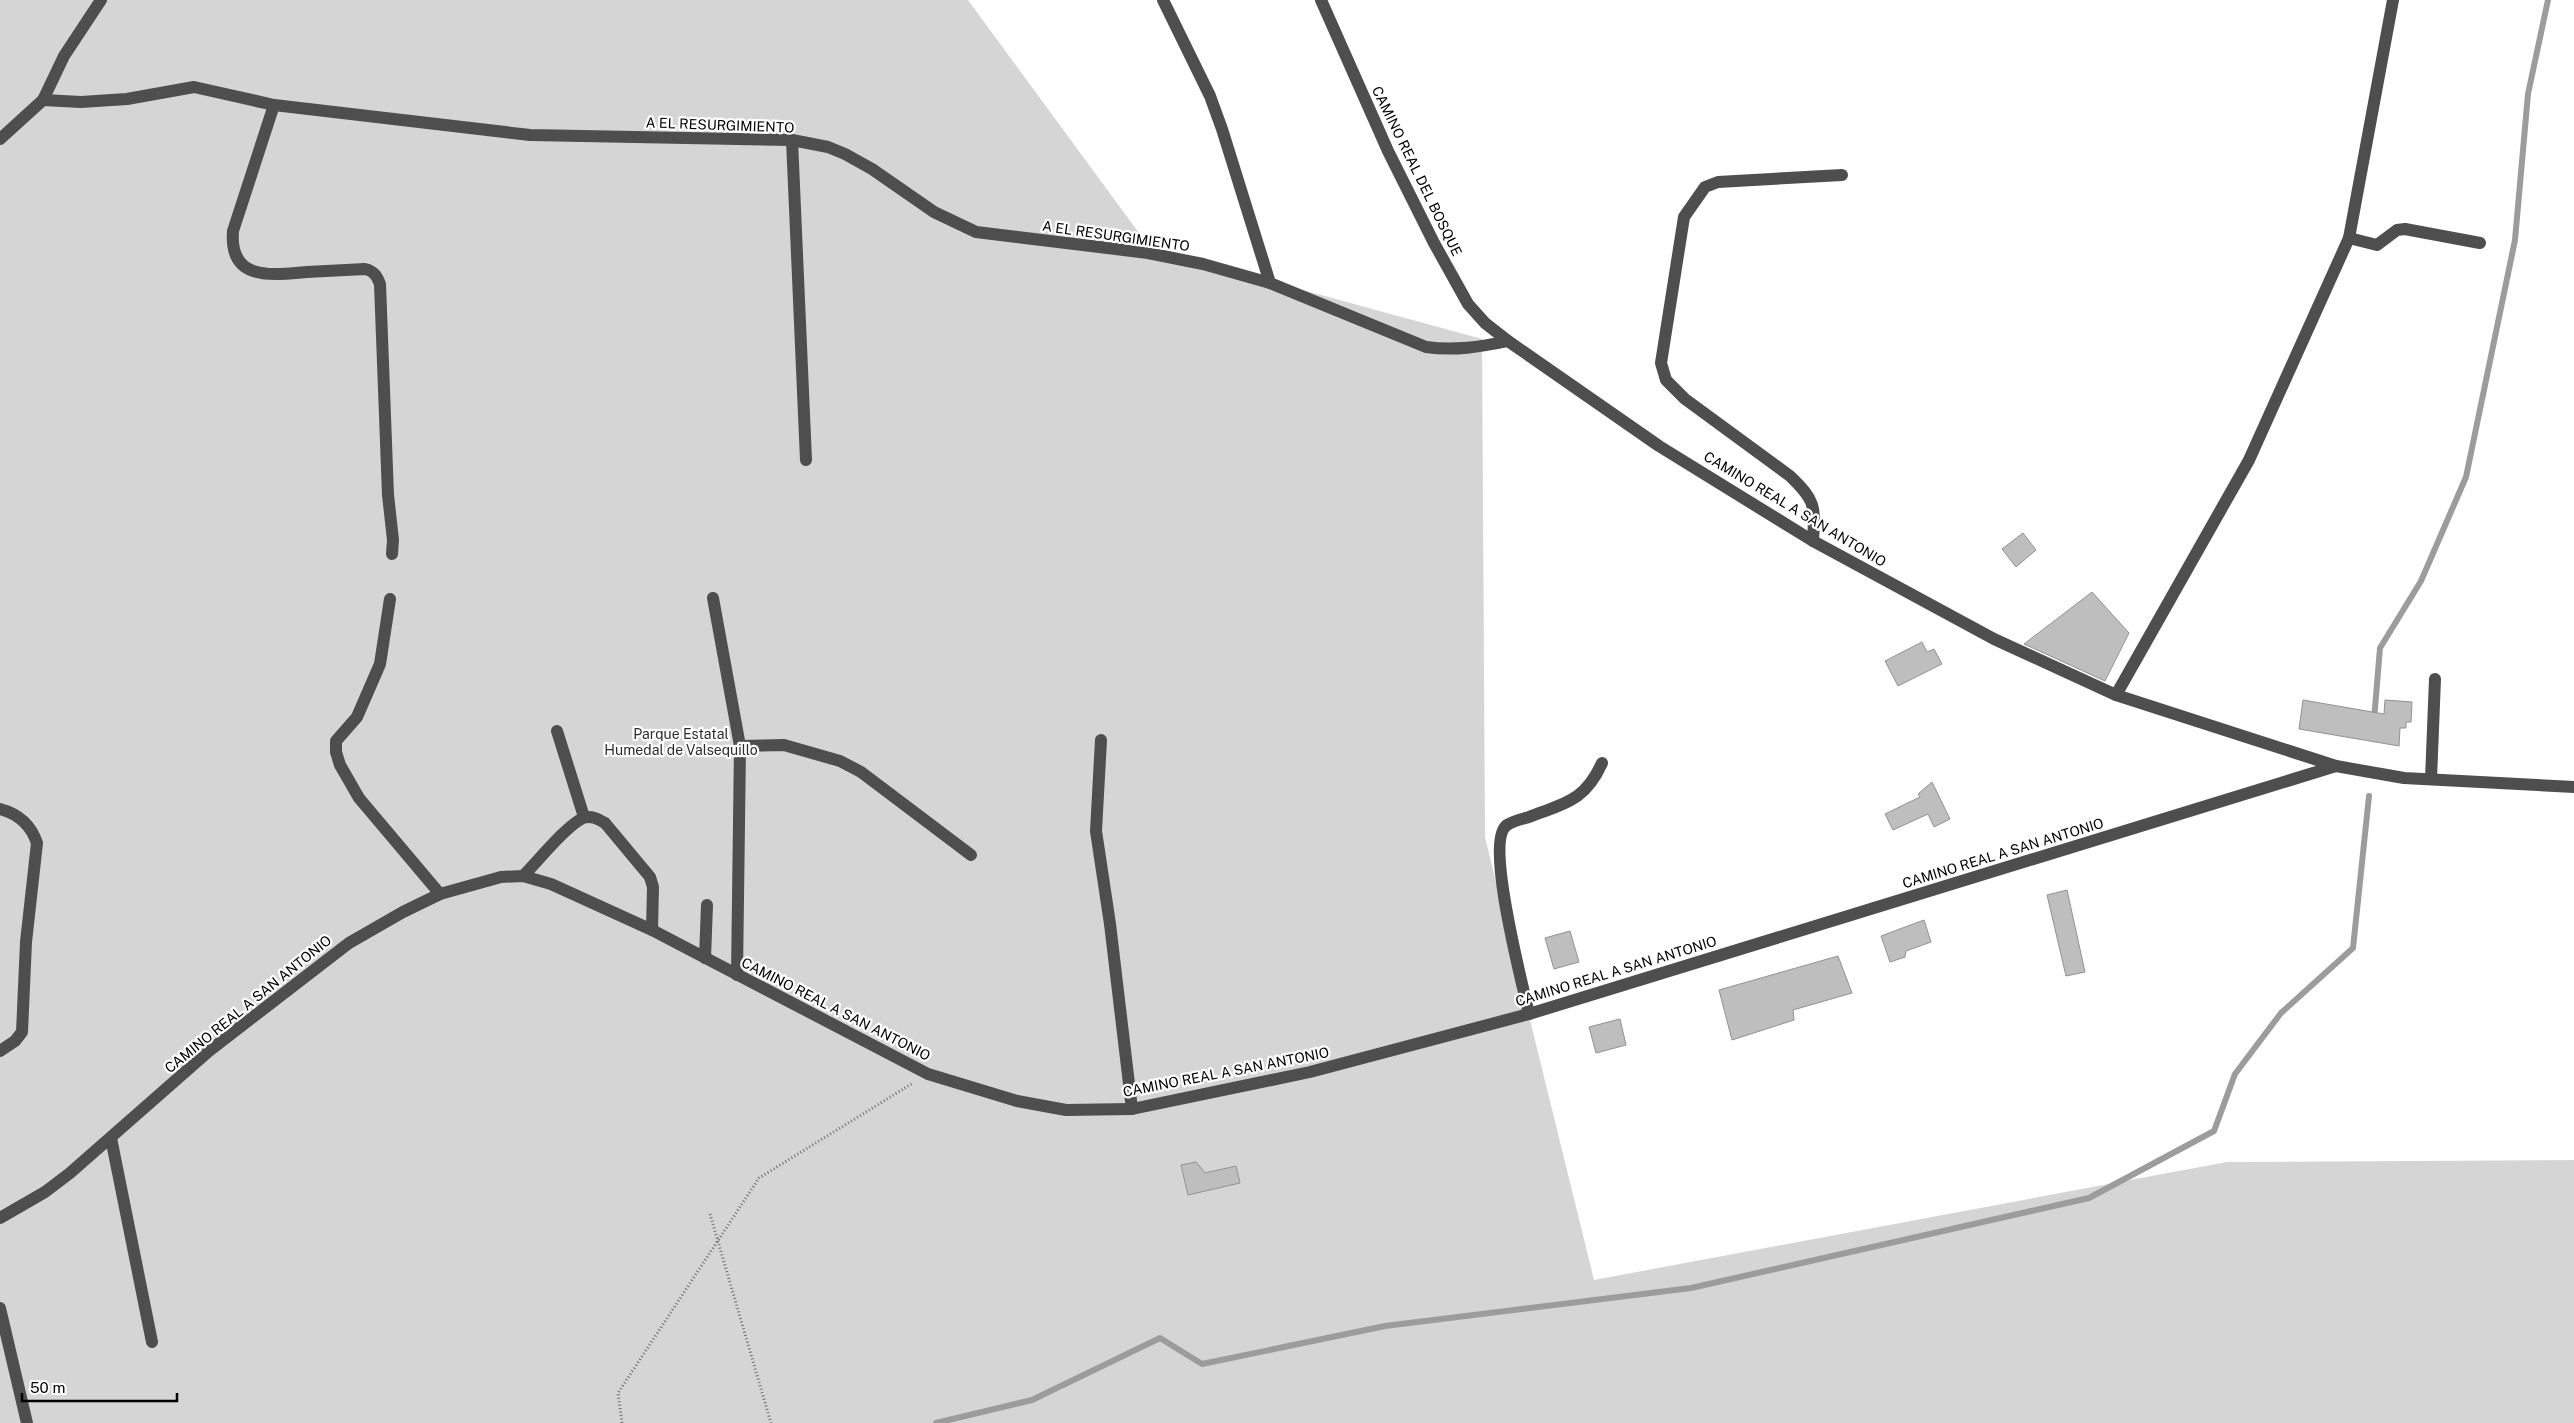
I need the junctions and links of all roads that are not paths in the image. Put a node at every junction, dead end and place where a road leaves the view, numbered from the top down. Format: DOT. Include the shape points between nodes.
graph roads {
  1 [pos="101,0"];
  2 [pos="1164,0"];
  3 [pos="1321,0"];
  4 [pos="2393,0"];
  5 [pos="43,100"];
  6 [pos="274,106"];
  7 [pos="0,139"];
  8 [pos="792,140"];
  9 [pos="1842,175"];
  10 [pos="2349,238"];
  11 [pos="2480,243"];
  12 [pos="1270,284"];
  13 [pos="1508,341"];
  14 [pos="806,460"];
  15 [pos="1813,541"];
  16 [pos="392,554"];
  17 [pos="713,598"];
  18 [pos="390,599"];
  19 [pos="2435,679"];
  20 [pos="2116,696"];
  21 [pos="557,731"];
  22 [pos="1101,740"];
  23 [pos="740,746"];
  24 [pos="1602,763"];
  25 [pos="2336,766"];
  26 [pos="2431,780"];
  27 [pos="2574,787"];
  28 [pos="0,809"];
  29 [pos="584,818"];
  30 [pos="971,855"];
  31 [pos="523,876"];
  32 [pos="440,894"];
  33 [pos="707,905"];
  34 [pos="652,930"];
  35 [pos="705,958"];
  36 [pos="736,975"];
  37 [pos="1529,1014"];
  38 [pos="0,1051"];
  39 [pos="1132,1109"];
  40 [pos="112,1138"];
  41 [pos="0,1218"];
  42 [pos="0,1308"];
  43 [pos="152,1342"];
  44 [pos="27,1423"];
  1 -- 5 [label="street" via="64,56"];
  2 -- 12 [label="street" via="1210,96"];
  3 -- 13 [label="street, CAMINO REAL DEL BOSQUE" via="1388,151 1434,243 1468,304"];
  4 -- 10 [label="street"];
  5 -- 6 [label="street, A EL RESURGIMIENTO" via="126,99 194,87"];
  5 -- 7 [label="street"];
  6 -- 8 [label="street, A EL RESURGIMIENTO" via="530,135"];
  6 -- 16 [label="street" via="232,231 233,249 245,266 264,275 365,269 377,278 380,284"];
  8 -- 12 [label="street, A EL RESURGIMIENTO" via="845,154 934,212 976,232 1148,253 1203,264"];
  8 -- 14 [label="street"];
  9 -- 15 [label="street" via="1718,182 1705,187 1684,217 1661,363 1666,380 1685,400 1805,490 1815,507"];
  10 -- 11 [label="street" via="2377,245 2397,230 2405,229"];
  10 -- 20 [label="street" via="2249,460"];
  12 -- 13 [label="street, A EL RESURGIMIENTO" via="1426,347 1444,350 1479,348"];
  13 -- 15 [label="street, CAMINO REAL A SAN ANTONIO" via="1660,446"];
  15 -- 20 [label="street, CAMINO REAL A SAN ANTONIO" via="1994,639"];
  17 -- 23 [label="street"];
  18 -- 32 [label="street" via="380,664 357,717 336,741 336,752 349,784 359,798"];
  19 -- 26 [label="street"];
  20 -- 25 [label="street, CAMINO REAL A SAN ANTONIO"];
  21 -- 29 [label="street"];
  22 -- 39 [label="street" via="1096,831"];
  23 -- 30 [label="street" via="784,745 840,761 862,772"];
  23 -- 36 [label="street"];
  24 -- 37 [label="street" via="1594,782 1578,797 1508,825 1500,836 1499,866"];
  25 -- 26 [label="street, CAMINO REAL A SAN ANTONIO"];
  25 -- 37 [label="street, CAMINO REAL A SAN ANTONIO"];
  26 -- 27 [label="street, CAMINO REAL A SAN ANTONIO"];
  28 -- 38 [label="street" via="20,818 34,833 37,843 26,942 22,1032"];
  29 -- 31 [label="street"];
  29 -- 34 [label="street" via="595,818 605,823 650,877 654,887"];
  31 -- 32 [label="street, CAMINO REAL A SAN ANTONIO" via="501,877"];
  31 -- 34 [label="street, CAMINO REAL A SAN ANTONIO" via="551,884"];
  32 -- 40 [label="street, CAMINO REAL A SAN ANTONIO" via="349,943 309,972 209,1051"];
  33 -- 35 [label="street"];
  34 -- 35 [label="street, CAMINO REAL A SAN ANTONIO"];
  35 -- 36 [label="street, CAMINO REAL A SAN ANTONIO"];
  36 -- 39 [label="street, CAMINO REAL A SAN ANTONIO" via="928,1074 1017,1101 1066,1110"];
  37 -- 39 [label="street, CAMINO REAL A SAN ANTONIO" via="1310,1072"];
  40 -- 41 [label="street, CAMINO REAL A SAN ANTONIO" via="45,1192"];
  40 -- 43 [label="street"];
  42 -- 44 [label="street"];
}
